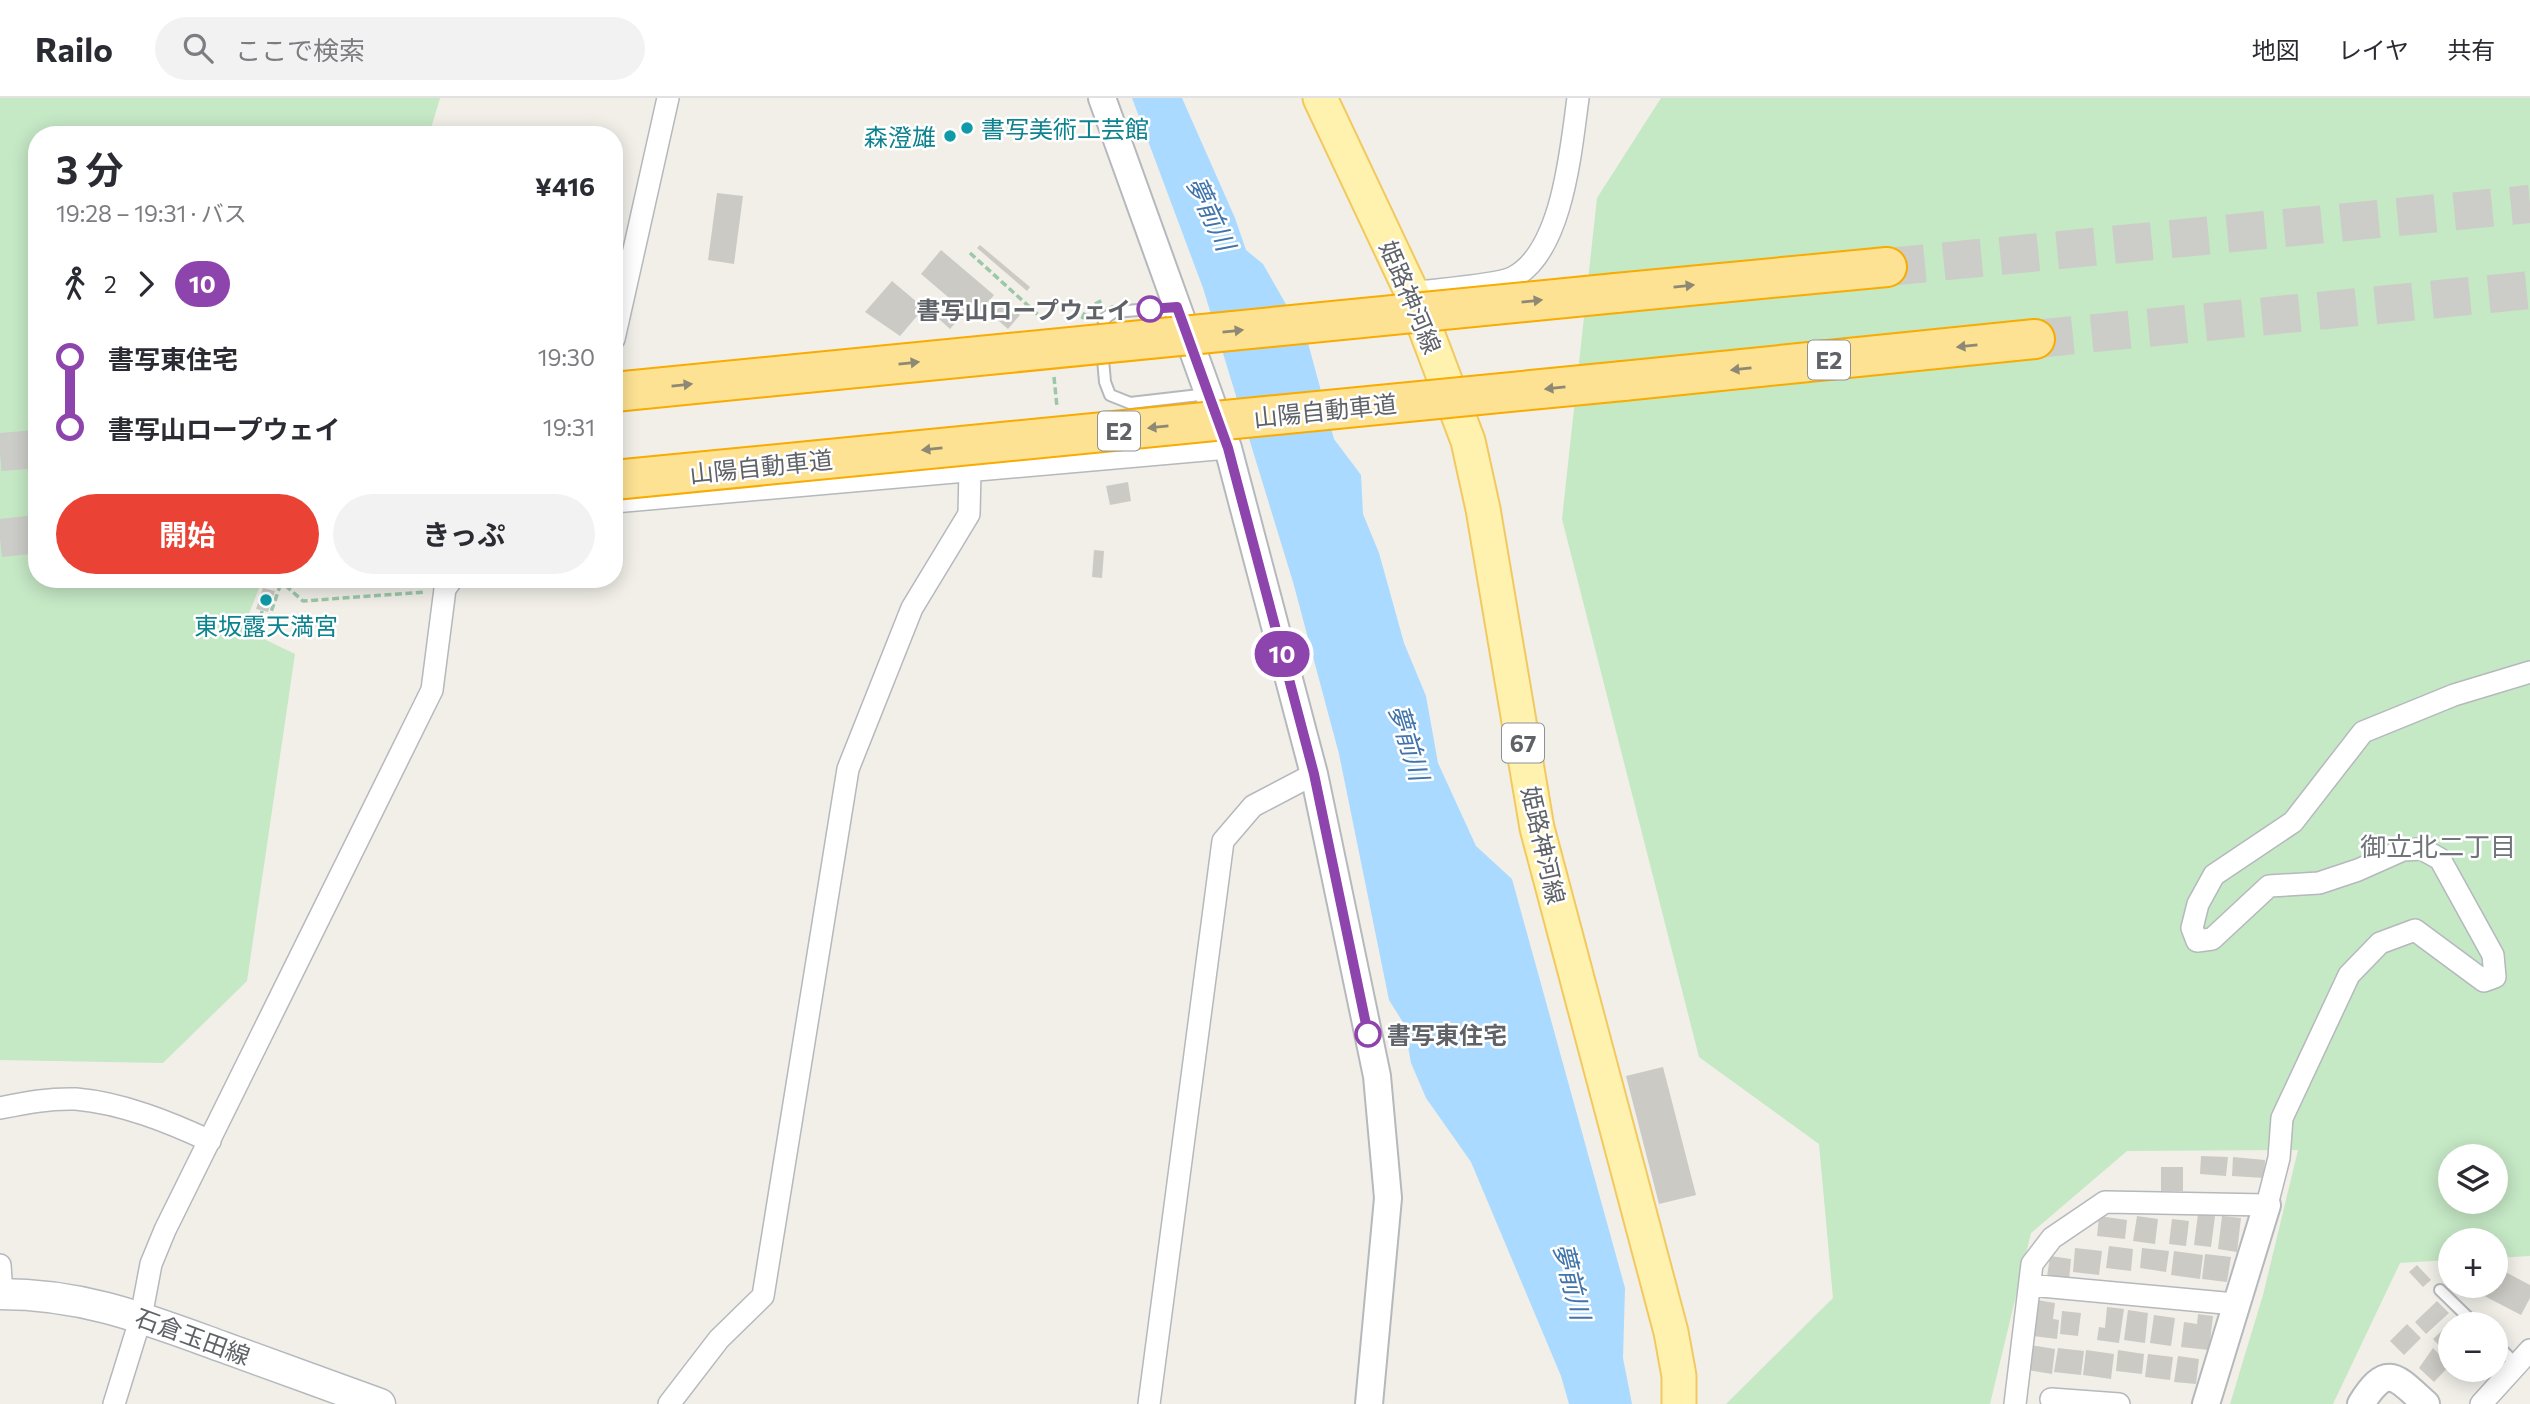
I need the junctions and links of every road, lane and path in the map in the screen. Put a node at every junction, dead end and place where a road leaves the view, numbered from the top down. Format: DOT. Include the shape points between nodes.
graph roads {
  1 [pos="668,98"];
  2 [pos="1102,98"];
  3 [pos="1320,98"];
  4 [pos="1578,98"];
  5 [pos="1887,267"];
  6 [pos="1412,293"];
  7 [pos="623,299"];
  8 [pos="1116,299"];
  9 [pos="1177,307"];
  10 [pos="1082,329"];
  11 [pos="2035,339"];
  12 [pos="623,391"];
  13 [pos="1208,394"];
  14 [pos="1228,448"];
  15 [pos="970,471"];
  16 [pos="623,479"];
  17 [pos="623,501"];
  18 [pos="279,588"];
  19 [pos="288,588"];
  20 [pos="433,588"];
  21 [pos="444,588"];
  22 [pos="262,611"];
  23 [pos="2530,672"];
  24 [pos="1314,774"];
  25 [pos="0,1108"];
  26 [pos="210,1140"];
  27 [pos="2267,1205"];
  28 [pos="1,1284"];
  29 [pos="2030,1285"];
  30 [pos="2448,1298"];
  31 [pos="2235,1304"];
  32 [pos="2463,1312"];
  33 [pos="141,1317"];
  34 [pos="2523,1357"];
  35 [pos="2052,1399"];
  36 [pos="114,1404"];
  37 [pos="380,1404"];
  38 [pos="669,1404"];
  39 [pos="1149,1404"];
  40 [pos="1369,1404"];
  41 [pos="1679,1404"];
  42 [pos="2015,1404"];
  43 [pos="2119,1404"];
  44 [pos="2206,1404"];
  45 [pos="2361,1404"];
  46 [pos="2426,1404"];
  47 [pos="2481,1404"];
  1 -- 7 [label="street"];
  2 -- 9 [label="street"];
  3 -- 6 [label="main road, 姫路神河線 / 67"];
  4 -- 6 [label="street" via="1568,171 1543,251 1512,278"];
  12 -- 5 [label="highway, one-way, bridge"];
  6 -- 41 [label="main road, 姫路神河線 / 67" via="1468,442 1537,828 1671,1332"];
  8 -- 10 [label="path" via="1087,308"];
  9 -- 13 [label="street"];
  9 -- 13 [label="lane" via="1114,312 1105,318 1100,329 1106,390 1117,400 1130,403"];
  11 -- 16 [label="highway, 山陽自動車道 / E2, one-way, bridge"];
  13 -- 14 [label="street"];
  14 -- 15 [label="street"];
  14 -- 24 [label="street"];
  15 -- 17 [label="street"];
  15 -- 38 [label="street" via="969,514 912,608 848,769 763,1296 719,1339"];
  18 -- 22 [label="path" via="269,618 261,616"];
  19 -- 20 [label="path" via="303,601"];
  21 -- 26 [label="street" via="432,690"];
  23 -- 27 [label="street" via="2454,695 2362,732 2292,822 2214,875 2198,904 2192,929 2197,941 2212,939 2269,886 2319,883 2403,850 2422,849 2440,859 2493,955 2495,977 2484,981 2415,930 2380,943 2349,975 2282,1118 2279,1158"];
  24 -- 39 [label="street" via="1253,806 1223,841"];
  24 -- 40 [label="street" via="1377,1076 1384,1143 1385,1252"];
  25 -- 26 [label="street" via="39,1100 77,1100 163,1119"];
  26 -- 33 [label="street" via="151,1264"];
  27 -- 29 [label="street" via="2105,1202 2052,1238 2032,1264"];
  27 -- 31 [label="street"];
  28 -- 33 [label="main road, 石倉玉田線"];
  29 -- 31 [label="street"];
  29 -- 42 [label="street"];
  30 -- 32 [label="lane"];
  31 -- 44 [label="street"];
  33 -- 36 [label="street"];
  33 -- 37 [label="main road, 石倉玉田線"];
  34 -- 47 [label="street"];
  35 -- 43 [label="street"];
  45 -- 46 [label="street" via="2374,1383 2385,1378 2398,1379"];
}
